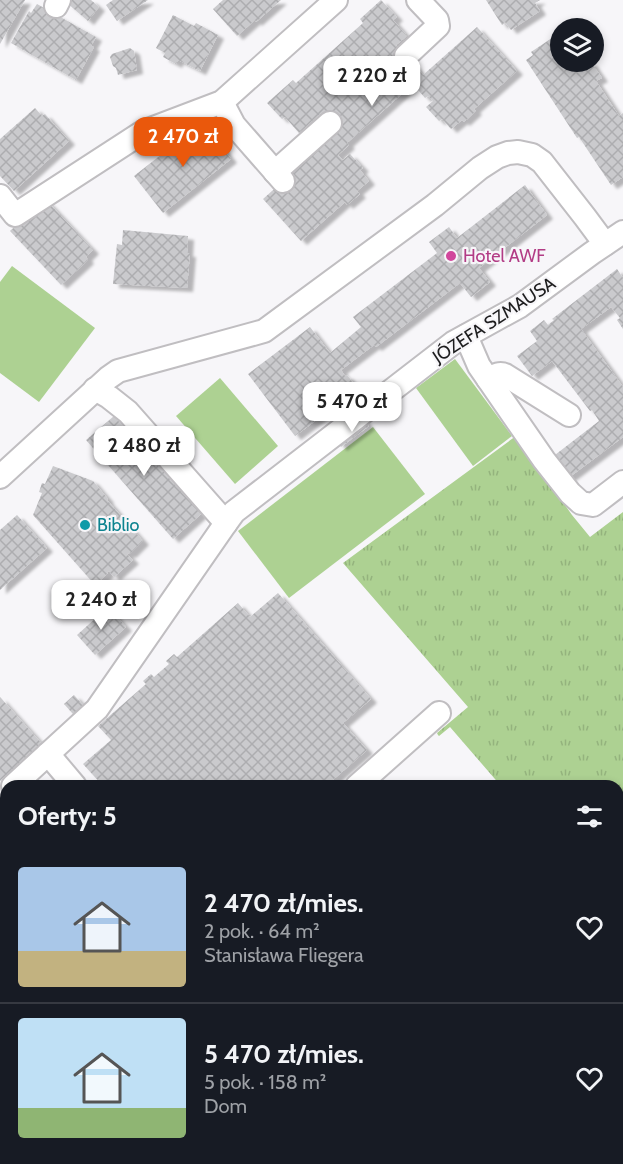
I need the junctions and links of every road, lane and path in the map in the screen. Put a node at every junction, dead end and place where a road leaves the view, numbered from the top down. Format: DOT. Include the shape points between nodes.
graph roads {
  1 [pos="336,0"];
  2 [pos="418,0"];
  3 [pos="406,56"];
  4 [pos="222,102"];
  5 [pos="330,123"];
  6 [pos="0,196"];
  7 [pos="617,238"];
  8 [pos="466,336"];
  9 [pos="488,379"];
  10 [pos="96,389"];
  11 [pos="569,415"];
  12 [pos="0,477"];
  13 [pos="623,482"];
  14 [pos="226,523"];
  15 [pos="439,713"];
  16 [pos="48,754"];
  17 [pos="20,780"];
  18 [pos="70,780"];
  19 [pos="364,780"];
  1 -- 4 [label="street"];
  2 -- 3 [label="street" via="438,26"];
  4 -- 5 [label="street" via="234,125 279,176"];
  4 -- 6 [label="street" via="143,132 15,215"];
  7 -- 8 [label="street, JÓZEFA SZMAUSA" via="520,306"];
  7 -- 10 [label="street" via="585,217 542,162 532,155 508,153 480,168 264,331 118,371"];
  8 -- 9 [label="street"];
  8 -- 14 [label="street, JÓZEFA SZMAUSA" via="234,512"];
  9 -- 11 [label="street" via="501,373"];
  9 -- 13 [label="street" via="544,460 581,503 592,505"];
  10 -- 12 [label="street"];
  10 -- 14 [label="street" via="128,412"];
  14 -- 16 [label="street, JÓZEFA SZMAUSA" via="97,709"];
  15 -- 19 [label="street"];
  16 -- 17 [label="street, JÓZEFA SZMAUSA"];
  16 -- 18 [label="street"];
}
